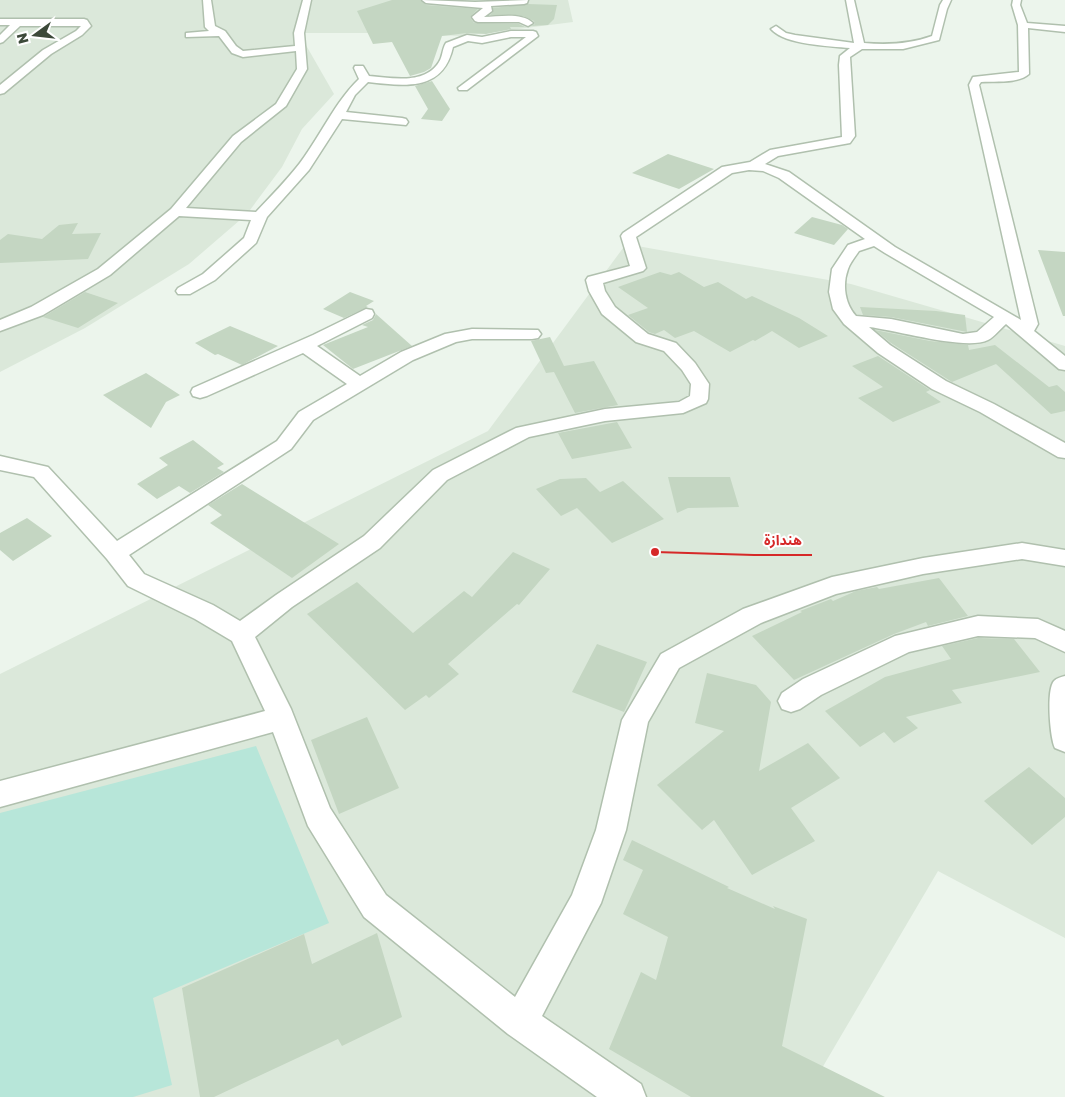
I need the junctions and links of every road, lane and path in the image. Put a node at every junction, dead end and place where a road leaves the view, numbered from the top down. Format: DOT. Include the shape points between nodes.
graph roads {
  1 [pos="207,0"];
  2 [pos="426,0"];
  3 [pos="850,0"];
  4 [pos="947,0"];
  5 [pos="1017,0"];
  6 [pos="524,1"];
  7 [pos="309,2"];
  8 [pos="478,4"];
  9 [pos="531,10"];
  10 [pos="464,15"];
  11 [pos="477,17"];
  12 [pos="0,22"];
  13 [pos="16,23"];
  14 [pos="1023,25"];
  15 [pos="1065,28"];
  16 [pos="776,29"];
  17 [pos="218,32"];
  18 [pos="529,33"];
  19 [pos="189,36"];
  20 [pos="0,40"];
  21 [pos="860,46"];
  22 [pos="300,48"];
  23 [pos="463,88"];
  24 [pos="0,91"];
  25 [pos="338,115"];
  26 [pos="402,122"];
  27 [pos="755,165"];
  28 [pos="176,212"];
  29 [pos="260,216"];
  30 [pos="877,240"];
  31 [pos="184,291"];
  32 [pos="366,314"];
  33 [pos="1004,317"];
  34 [pos="850,320"];
  35 [pos="0,326"];
  36 [pos="1025,332"];
  37 [pos="532,334"];
  38 [pos="301,347"];
  39 [pos="1065,365"];
  40 [pos="360,385"];
  41 [pos="200,392"];
  42 [pos="1065,452"];
  43 [pos="0,463"];
  44 [pos="116,553"];
  45 [pos="1065,558"];
  46 [pos="241,634"];
  47 [pos="1065,642"];
  48 [pos="1065,687"];
  49 [pos="791,701"];
  50 [pos="281,718"];
  51 [pos="1065,740"];
  52 [pos="0,794"];
  53 [pos="520,1022"];
  54 [pos="628,1097"];
  1 -- 17 [label="street" via="210,28"];
  2 -- 8 [label="street"];
  3 -- 21 [label="street"];
  4 -- 21 [label="street" via="940,10 936,38 911,45"];
  5 -- 14 [label="street"];
  6 -- 8 [label="street"];
  6 -- 9 [label="street"];
  7 -- 22 [label="street" via="299,33"];
  8 -- 11 [label="street" via="488,8"];
  10 -- 11 [label="street"];
  11 -- 18 [label="street" via="484,20 525,20 532,30"];
  12 -- 13 [label="street"];
  13 -- 20 [label="street"];
  13 -- 24 [label="street" via="68,21 84,22 86,26 47,52"];
  14 -- 15 [label="street"];
  14 -- 36 [label="street" via="1024,74 977,79 974,85 1025,294 1030,324"];
  16 -- 21 [label="street" via="794,38"];
  17 -- 19 [label="street"];
  17 -- 22 [label="street" via="238,53"];
  18 -- 23 [label="street" via="533,36"];
  18 -- 25 [label="street" via="459,40 449,45 445,61 426,78 396,81 362,73"];
  21 -- 27 [label="street" via="845,56 849,136 846,140 774,152"];
  22 -- 28 [label="street" via="302,69 280,106 237,139"];
  25 -- 26 [label="street"];
  25 -- 29 [label="street" via="304,167"];
  27 -- 30 [label="street" via="784,175"];
  27 -- 46 [label="street" via="727,170 628,236 638,268 594,280 608,310 642,338 670,347 688,366 700,384 699,399 683,407 605,415 523,432 440,475 372,542"];
  28 -- 29 [label="street"];
  28 -- 35 [label="street" via="104,272 37,311"];
  29 -- 31 [label="street" via="251,240 209,277"];
  30 -- 33 [label="street"];
  30 -- 34 [label="street" via="852,248 840,269 837,292 841,309"];
  32 -- 38 [label="street"];
  33 -- 34 [label="street" via="982,336 962,338 891,324"];
  33 -- 36 [label="street"];
  34 -- 42 [label="street" via="884,349 938,385 987,408"];
  36 -- 39 [label="street"];
  37 -- 40 [label="street" via="472,334 451,338 407,356"];
  38 -- 40 [label="street" via="312,350"];
  38 -- 41 [label="street"];
  40 -- 44 [label="street" via="306,416 284,445"];
  43 -- 44 [label="street" via="41,472"];
  44 -- 46 [label="street" via="136,580 204,612"];
  45 -- 53 [label="street" via="1022,551 923,566 832,586 752,616 670,661 635,720 611,830 585,903"];
  46 -- 50 [label="street"];
  47 -- 49 [label="street" via="1038,629 978,626 904,642 812,687"];
  48 -- 51 [label="street"];
  50 -- 52 [label="street"];
  50 -- 53 [label="street" via="318,816 375,906"];
  53 -- 54 [label="street"];
}
